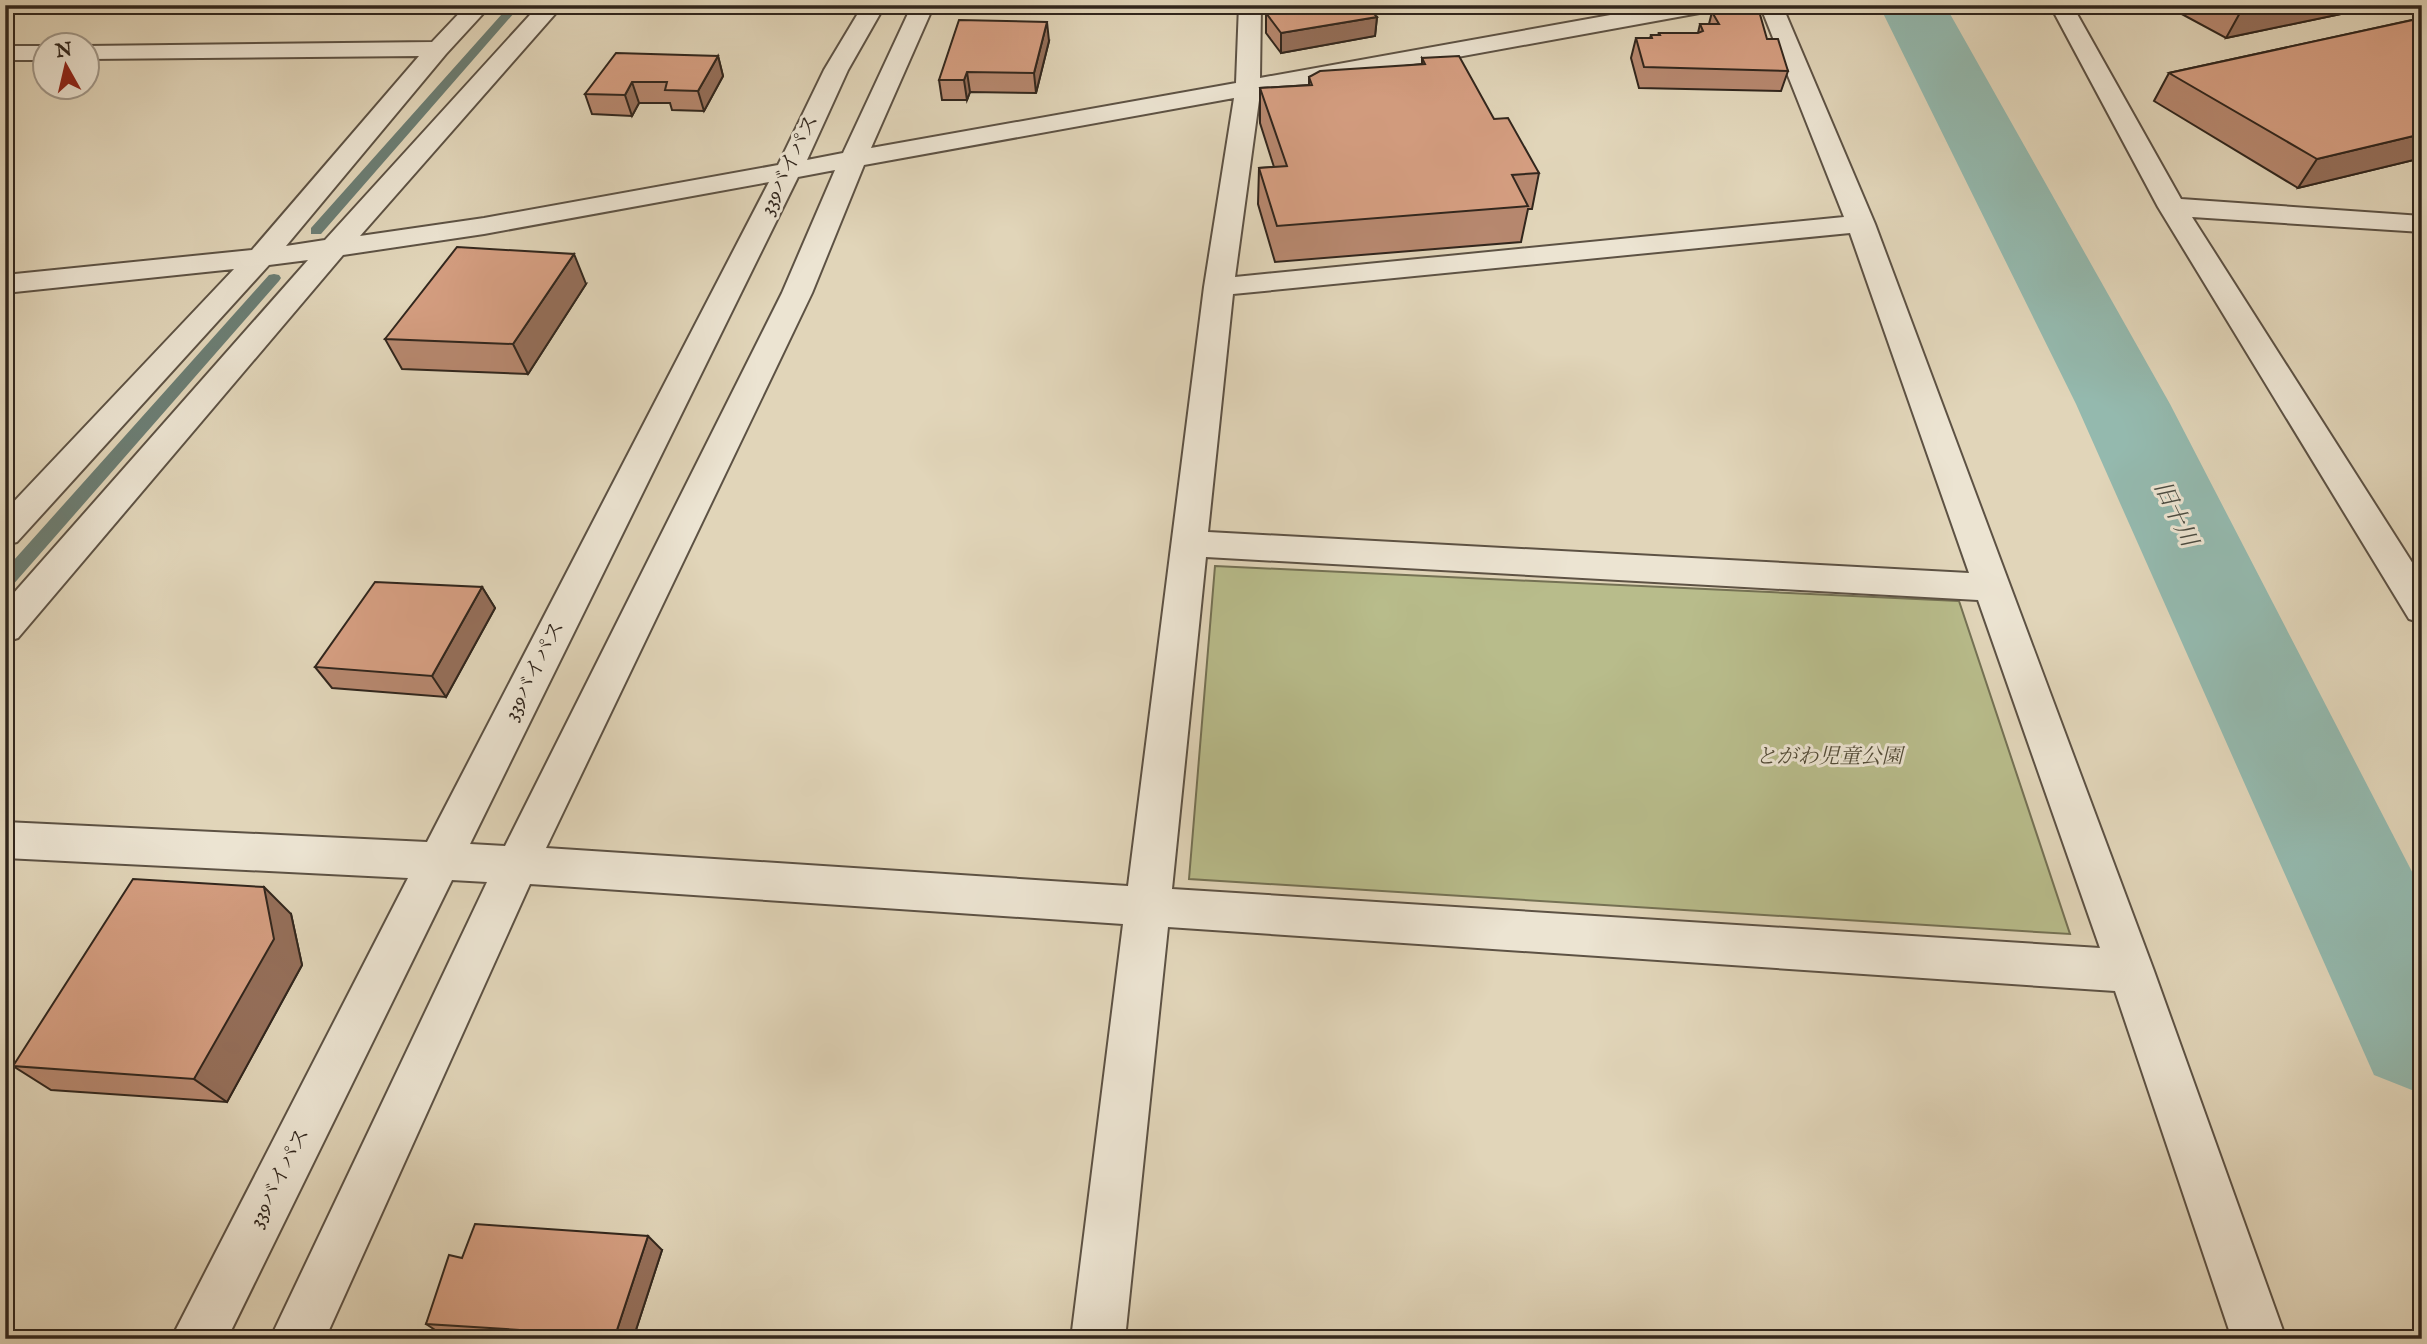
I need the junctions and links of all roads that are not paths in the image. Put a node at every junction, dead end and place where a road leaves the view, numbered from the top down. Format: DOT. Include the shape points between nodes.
graph roads {
  1 [pos="480,5"];
  2 [pos="552,5"];
  3 [pos="874,5"];
  4 [pos="923,5"];
  5 [pos="1250,5"];
  6 [pos="1705,5"];
  7 [pos="1771,5"];
  8 [pos="2061,5"];
  9 [pos="438,49"];
  10 [pos="32,52"];
  11 [pos="102,52"];
  12 [pos="5,53"];
  13 [pos="1248,88"];
  14 [pos="853,159"];
  15 [pos="788,172"];
  16 [pos="2172,207"];
  17 [pos="1861,224"];
  18 [pos="2422,224"];
  19 [pos="332,250"];
  20 [pos="259,258"];
  21 [pos="183,268"];
  22 [pos="5,284"];
  23 [pos="1219,287"];
  24 [pos="5,310"];
  25 [pos="5,533"];
  26 [pos="1191,544"];
  27 [pos="2387,552"];
  28 [pos="2422,554"];
  29 [pos="1991,587"];
  30 [pos="2422,609"];
  31 [pos="5,628"];
  32 [pos="5,840"];
  33 [pos="439,863"];
  34 [pos="517,865"];
  35 [pos="1148,908"];
  36 [pos="2131,971"];
  37 [pos="198,1339"];
  38 [pos="297,1339"];
  39 [pos="1098,1339"];
  40 [pos="2259,1339"];
  1 -- 9 [label="street"];
  2 -- 19 [label="street"];
  3 -- 15 [label="street, 339バイパス" via="836,70"];
  4 -- 14 [label="street"];
  5 -- 13 [label="street"];
  6 -- 13 [label="street"];
  7 -- 17 [label="street"];
  8 -- 16 [label="street"];
  9 -- 11 [label="street"];
  9 -- 20 [label="street"];
  10 -- 12 [label="street"];
  13 -- 14 [label="street"];
  13 -- 23 [label="street"];
  14 -- 15 [label="street"];
  14 -- 34 [label="street" via="797,293"];
  15 -- 19 [label="street"];
  15 -- 33 [label="street, 339バイパス"];
  16 -- 18 [label="street"];
  16 -- 27 [label="street"];
  17 -- 23 [label="street"];
  17 -- 29 [label="street"];
  19 -- 20 [label="street"];
  19 -- 31 [label="street"];
  20 -- 21 [label="street"];
  20 -- 25 [label="street"];
  21 -- 22 [label="street"];
  21 -- 24 [label="street" via="106,291"];
  23 -- 26 [label="street"];
  26 -- 29 [label="street"];
  26 -- 35 [label="street"];
  27 -- 28 [label="street"];
  27 -- 30 [label="street"];
  29 -- 36 [label="street"];
  32 -- 33 [label="street"];
  33 -- 34 [label="street"];
  33 -- 37 [label="street, 339バイパス"];
  34 -- 35 [label="street"];
  34 -- 38 [label="street"];
  35 -- 36 [label="street"];
  35 -- 39 [label="street"];
  36 -- 40 [label="street"];
}
